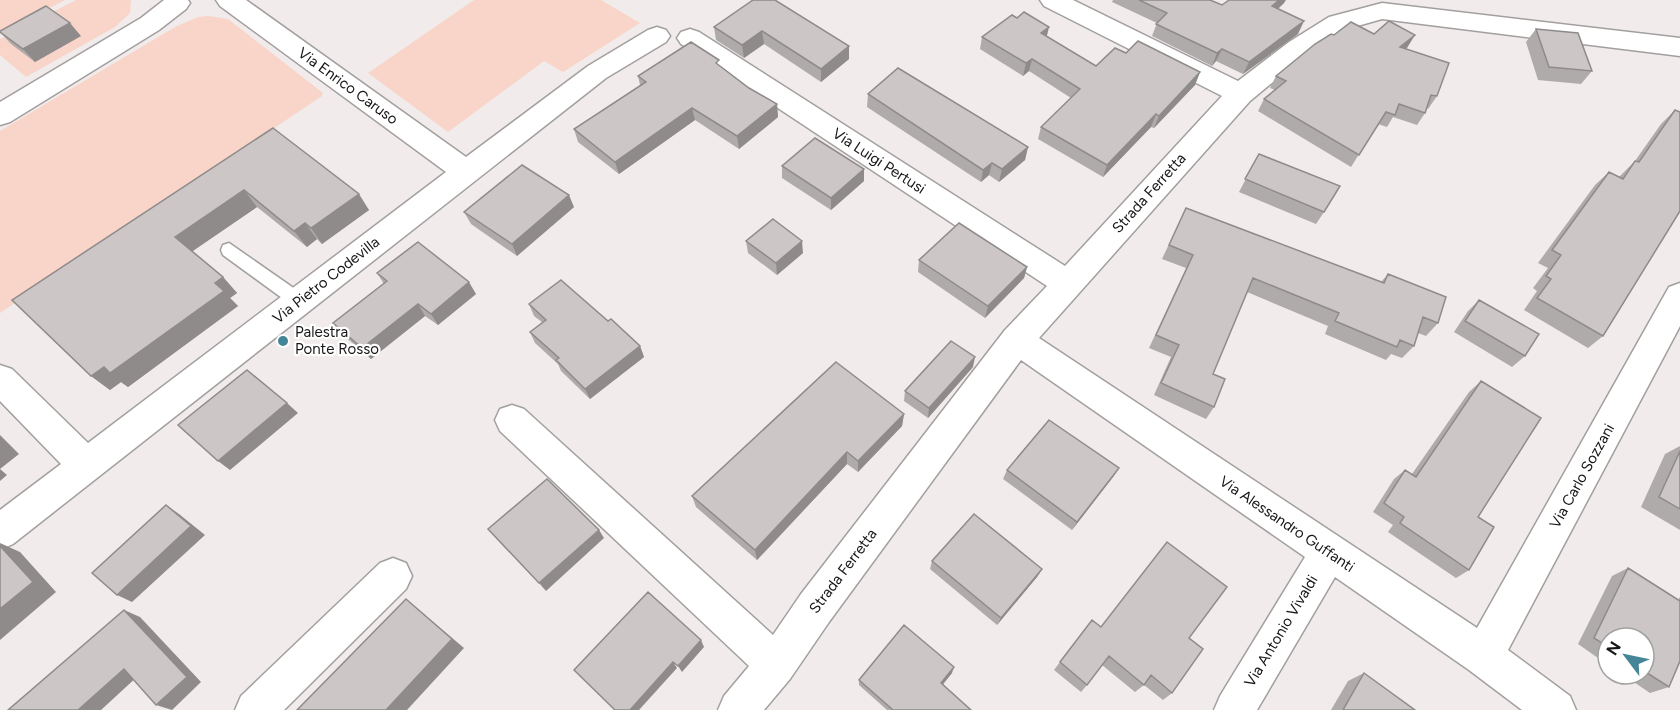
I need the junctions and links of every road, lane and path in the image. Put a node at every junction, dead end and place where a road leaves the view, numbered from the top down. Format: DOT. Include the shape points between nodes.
graph roads {
  1 [pos="229,0"];
  2 [pos="1053,0"];
  3 [pos="1326,0"];
  4 [pos="183,1"];
  5 [pos="1379,5"];
  6 [pos="657,36"];
  7 [pos="690,38"];
  8 [pos="1680,47"];
  9 [pos="1298,48"];
  10 [pos="1240,94"];
  11 [pos="0,115"];
  12 [pos="466,172"];
  13 [pos="229,250"];
  14 [pos="1068,283"];
  15 [pos="1680,296"];
  16 [pos="299,301"];
  17 [pos="1017,340"];
  18 [pos="0,379"];
  19 [pos="512,420"];
  20 [pos="87,466"];
  21 [pos="0,532"];
  22 [pos="1329,552"];
  23 [pos="393,576"];
  24 [pos="1483,656"];
  25 [pos="776,665"];
  26 [pos="255,710"];
  27 [pos="738,710"];
  28 [pos="1234,710"];
  29 [pos="1556,710"];
  1 -- 12 [label="street, Via Enrico Caruso"];
  2 -- 10 [label="street"];
  3 -- 9 [label="street"];
  4 -- 11 [label="street"];
  5 -- 8 [label="street, Strada Ferretta"];
  5 -- 9 [label="street, Strada Ferretta" via="1338,23"];
  6 -- 12 [label="street, Via Pietro Codevilla" via="597,72"];
  7 -- 14 [label="street, Via Luigi Pertusi"];
  9 -- 10 [label="street, Strada Ferretta"];
  10 -- 14 [label="street, Strada Ferretta"];
  12 -- 16 [label="street, Via Pietro Codevilla"];
  13 -- 16 [label="lane"];
  14 -- 17 [label="street, Strada Ferretta"];
  15 -- 24 [label="street, Via Carlo Sozzani"];
  16 -- 20 [label="street, Via Pietro Codevilla"];
  17 -- 22 [label="street, Via Alessandro Guffanti"];
  17 -- 25 [label="street, Strada Ferretta"];
  18 -- 20 [label="street"];
  19 -- 25 [label="street"];
  20 -- 21 [label="street, Via Pietro Codevilla"];
  22 -- 24 [label="street, Via Alessandro Guffanti"];
  22 -- 28 [label="street, Via Antonio Vivaldi"];
  23 -- 26 [label="street"];
  24 -- 29 [label="street, Via Alessandro Guffanti"];
  25 -- 27 [label="street, Strada Ferretta"];
}
